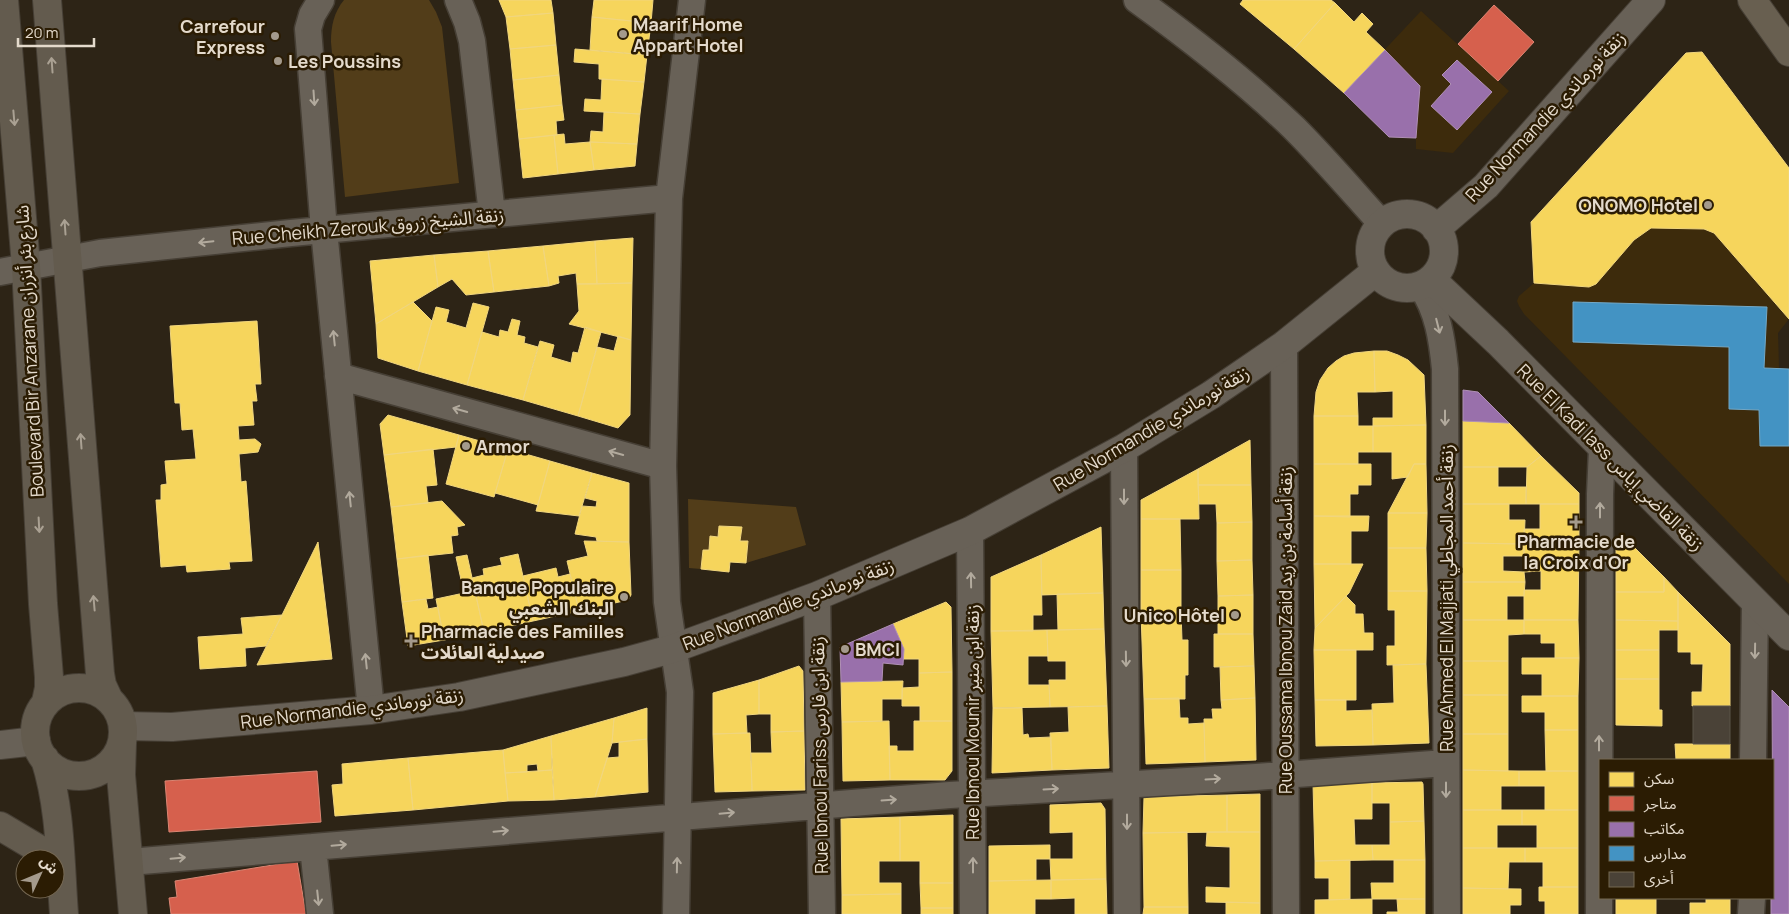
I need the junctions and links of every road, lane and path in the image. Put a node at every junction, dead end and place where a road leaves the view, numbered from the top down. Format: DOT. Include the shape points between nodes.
graph roads {
  1 [pos="4,0"];
  2 [pos="47,0"];
  3 [pos="320,0"];
  4 [pos="458,0"];
  5 [pos="692,0"];
  6 [pos="1137,0"];
  7 [pos="1651,0"];
  8 [pos="1752,0"];
  9 [pos="1789,52"];
  10 [pos="669,198"];
  11 [pos="492,214"];
  12 [pos="1382,224"];
  13 [pos="1436,229"];
  14 [pos="324,230"];
  15 [pos="67,258"];
  16 [pos="13,269"];
  17 [pos="1376,271"];
  18 [pos="1426,282"];
  19 [pos="1284,345"];
  20 [pos="338,376"];
  21 [pos="1124,448"];
  22 [pos="1602,449"];
  23 [pos="663,466"];
  24 [pos="970,531"];
  25 [pos="817,596"];
  26 [pos="1755,602"];
  27 [pos="1789,636"];
  28 [pos="675,648"];
  29 [pos="109,700"];
  30 [pos="46,702"];
  31 [pos="371,710"];
  32 [pos="122,735"];
  33 [pos="0,745"];
  34 [pos="41,750"];
  35 [pos="1599,759"];
  36 [pos="1753,759"];
  37 [pos="1446,763"];
  38 [pos="1286,774"];
  39 [pos="1127,784"];
  40 [pos="972,793"];
  41 [pos="821,805"];
  42 [pos="678,817"];
  43 [pos="0,826"];
  44 [pos="314,847"];
  45 [pos="38,849"];
  46 [pos="55,849"];
  47 [pos="129,862"];
  48 [pos="61,899"];
  49 [pos="1599,899"];
  50 [pos="1752,899"];
  51 [pos="64,914"];
  52 [pos="133,914"];
  53 [pos="320,914"];
  54 [pos="676,914"];
  55 [pos="822,914"];
  56 [pos="973,914"];
  57 [pos="1127,914"];
  58 [pos="1286,914"];
  59 [pos="1447,914"];
  60 [pos="1599,914"];
  61 [pos="1751,914"];
  1 -- 16 [label="main road, Boulevard Bir Anzarane شارع بئر أنزران, one-way"];
  15 -- 2 [label="main road, one-way"];
  3 -- 14 [label="street, one-way" via="308,29"];
  4 -- 11 [label="street" via="472,41"];
  5 -- 10 [label="street"];
  6 -- 12 [label="street" via="1223,67 1293,128"];
  7 -- 13 [label="street, Rue Normandie زنقة نورماندي" via="1486,186"];
  8 -- 9 [label="main road"];
  10 -- 11 [label="street, Rue Cheikh Zerouk زنقة الشيخ زروق"];
  10 -- 23 [label="street"];
  11 -- 14 [label="street, Rue Cheikh Zerouk زنقة الشيخ زروق"];
  12 -- 13 [label="street" via="1393,217 1412,215 1424,219"];
  12 -- 17 [label="street" via="1371,246 1371,259"];
  13 -- 18 [label="street" via="1443,244 1444,257 1439,269"];
  14 -- 15 [label="street, Rue Cheikh Zerouk زنقة الشيخ زروق, one-way"];
  20 -- 14 [label="street, one-way"];
  15 -- 16 [label="street, Rue Cheikh Zerouk زنقة الشيخ زروق"];
  29 -- 15 [label="main road, one-way" via="100,674"];
  16 -- 30 [label="main road, Boulevard Bir Anzarane شارع بئر أنزران, one-way" via="50,677"];
  17 -- 18 [label="street" via="1394,286 1408,288"];
  17 -- 19 [label="street, Rue Normandie زنقة نورماندي"];
  18 -- 22 [label="street, Rue El Kadi Iass زنقة القاضي إياس" via="1498,342"];
  18 -- 37 [label="street, Rue Ahmed El Majjati زنقة أحمد المجاطي, one-way" via="1443,348 1445,369"];
  19 -- 21 [label="street, Rue Normandie زنقة نورماندي" via="1211,396"];
  19 -- 38 [label="street, Rue Oussama Ibnou Zaid زنقة أسامة بن زيد"];
  23 -- 20 [label="street, one-way"];
  31 -- 20 [label="street, one-way"];
  21 -- 24 [label="street, Rue Normandie زنقة نورماندي"];
  21 -- 39 [label="street, one-way"];
  22 -- 26 [label="street, Rue El Kadi Iass زنقة القاضي إياس"];
  35 -- 22 [label="street, one-way"];
  23 -- 28 [label="street" via="667,602"];
  24 -- 25 [label="street, Rue Normandie زنقة نورماندي"];
  40 -- 24 [label="street, Rue Ibnou Mounir زنقة ابن منير, one-way"];
  25 -- 28 [label="street, Rue Normandie زنقة نورماندي"];
  25 -- 41 [label="street, Rue Ibnou Fariss زنقة ابن فارس"];
  26 -- 27 [label="street, Rue El Kadi Iass زنقة القاضي إياس"];
  26 -- 36 [label="street, one-way"];
  28 -- 31 [label="street, Rue Normandie زنقة نورماندي" via="459,697"];
  28 -- 42 [label="street" via="680,692"];
  29 -- 30 [label="main road" via="91,690 77,688 63,690"];
  29 -- 32 [label="main road" via="118,711"];
  30 -- 34 [label="main road" via="35,727"];
  31 -- 32 [label="street, Rue Normandie زنقة نورماندي" via="172,727"];
  32 -- 34 [label="main road" via="113,760 88,774 65,773 52,766"];
  32 -- 47 [label="main road" via="121,775"];
  33 -- 34 [label="street"];
  34 -- 46 [label="main road" via="54,792"];
  37 -- 38 [label="street"];
  37 -- 59 [label="street, Rue Ahmed El Majjati زنقة أحمد المجاطي, one-way"];
  39 -- 38 [label="street, one-way"];
  38 -- 58 [label="street, Rue Oussama Ibnou Zaid زنقة أسامة بن زيد"];
  40 -- 39 [label="street, one-way"];
  39 -- 57 [label="street, one-way"];
  41 -- 40 [label="street, one-way"];
  56 -- 40 [label="street, Rue Ibnou Mounir زنقة ابن منير, one-way"];
  42 -- 41 [label="street, one-way"];
  41 -- 55 [label="street, Rue Ibnou Fariss زنقة ابن فارس"];
  44 -- 42 [label="street, one-way"];
  54 -- 42 [label="street, one-way"];
  43 -- 45 [label="main road"];
  47 -- 44 [label="street, one-way"];
  44 -- 53 [label="street, one-way"];
  47 -- 52 [label="main road"];
  48 -- 51 [label="main road"];
  60 -- 49 [label="street, one-way"];
  50 -- 61 [label="street"];
}
